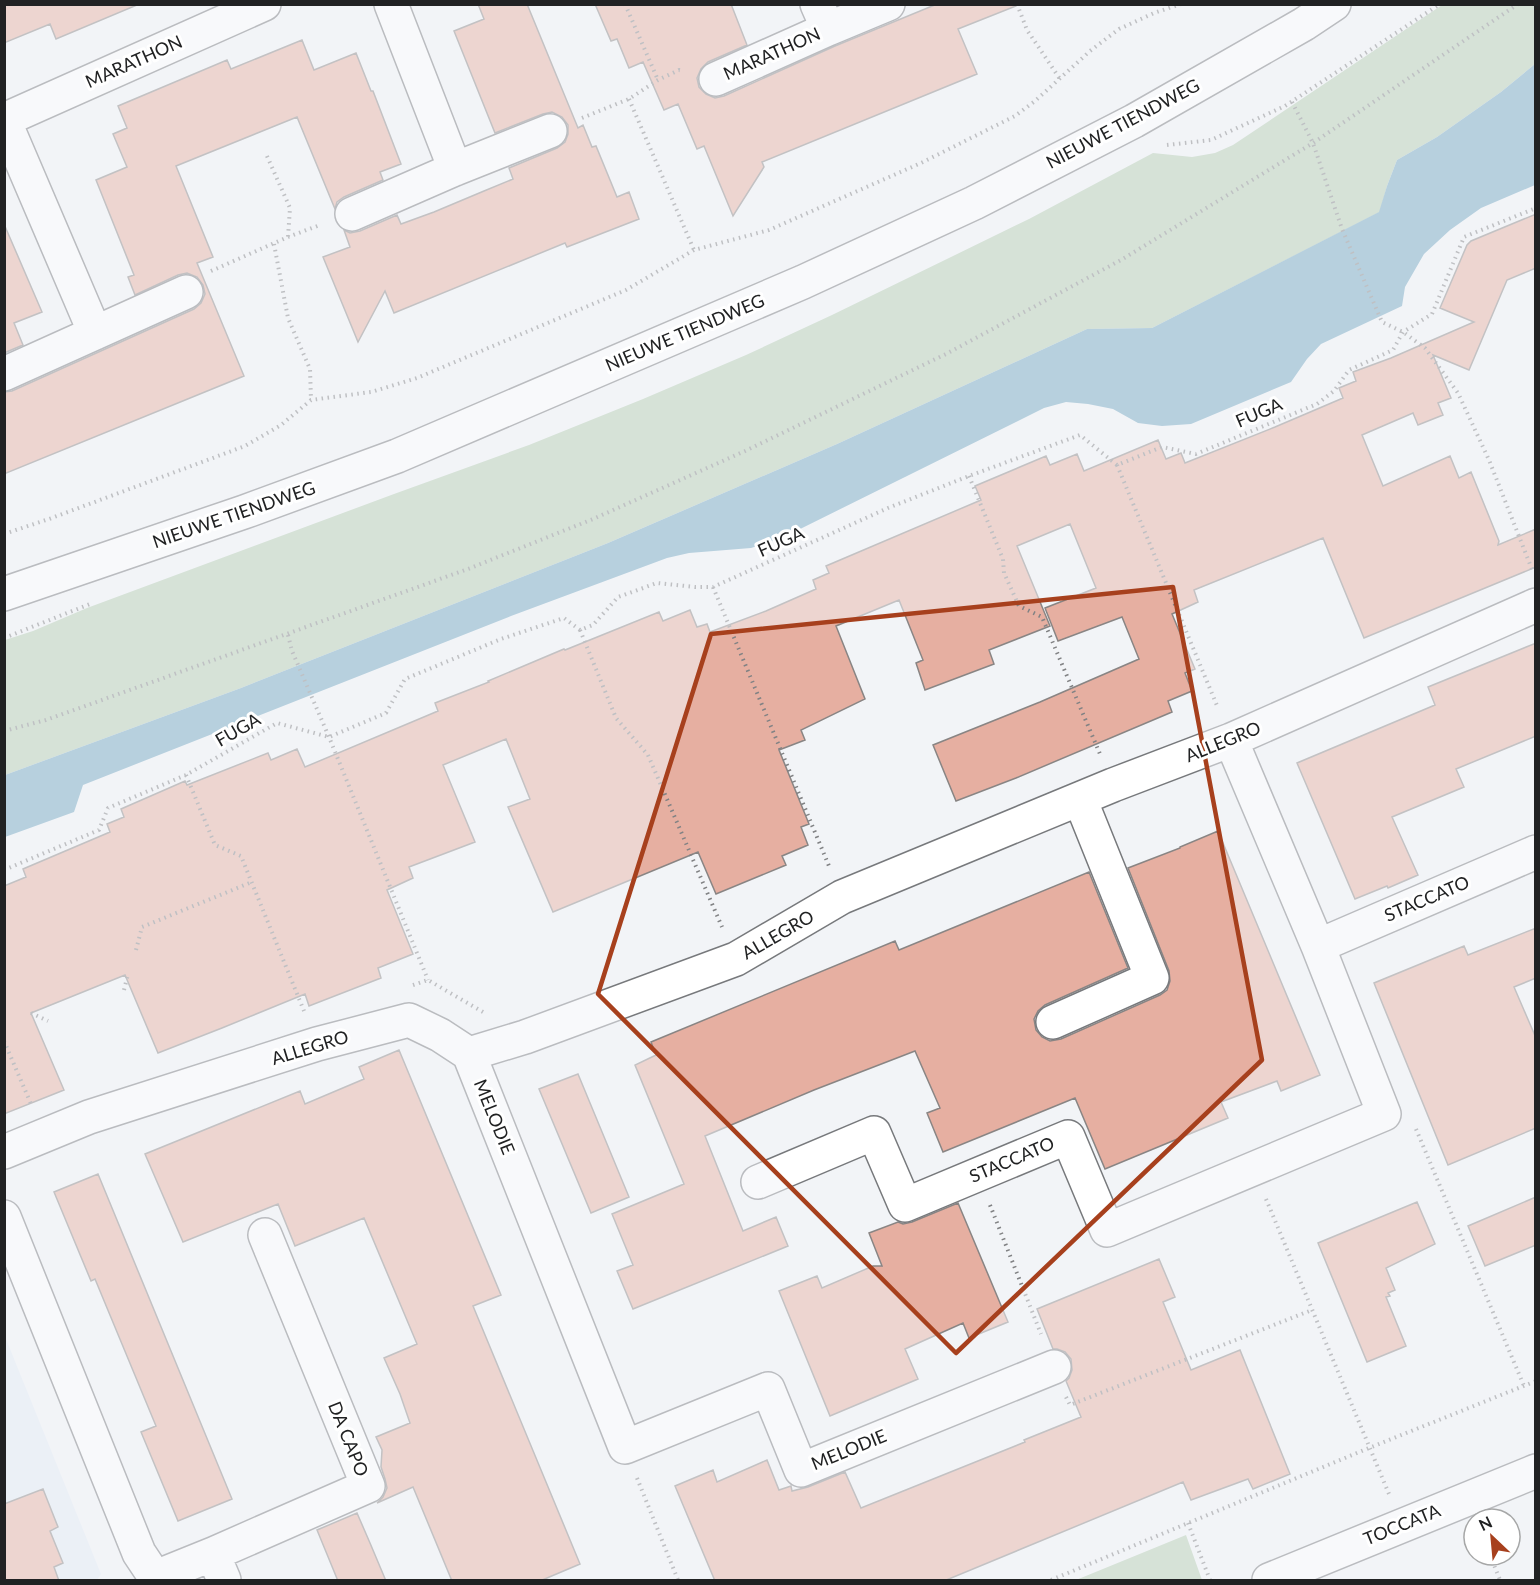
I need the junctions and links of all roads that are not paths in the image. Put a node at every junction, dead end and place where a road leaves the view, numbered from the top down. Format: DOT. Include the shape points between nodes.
graph roads {
  1 [pos="391,4"];
  2 [pos="888,4"];
  3 [pos="1334,4"];
  4 [pos="256,6"];
  5 [pos="822,17"];
  6 [pos="716,79"];
  7 [pos="4,120"];
  8 [pos="550,131"];
  9 [pos="455,169"];
  10 [pos="352,214"];
  11 [pos="186,292"];
  12 [pos="95,333"];
  13 [pos="4,374"];
  14 [pos="4,594"];
  15 [pos="1536,605"];
  16 [pos="1231,740"];
  17 [pos="1080,799"];
  18 [pos="1536,852"];
  19 [pos="1317,946"];
  20 [pos="1053,1022"];
  21 [pos="469,1054"];
  22 [pos="4,1152"];
  23 [pos="758,1182"];
  24 [pos="4,1217"];
  25 [pos="265,1235"];
  26 [pos="1054,1367"];
  27 [pos="1536,1470"];
  28 [pos="218,1567"];
  29 [pos="157,1579"];
  30 [pos="1269,1581"];
  1 -- 9 [label="street"];
  2 -- 5 [label="street, MARATHON"];
  3 -- 14 [label="street, NIEUWE TIENDWEG" via="1134,121 974,203 803,282 397,456"];
  4 -- 7 [label="street, MARATHON"];
  5 -- 6 [label="street, MARATHON"];
  7 -- 12 [label="street, MARATHON"];
  8 -- 9 [label="street"];
  9 -- 10 [label="street"];
  11 -- 12 [label="street"];
  12 -- 13 [label="street"];
  15 -- 16 [label="street, ALLEGRO"];
  16 -- 17 [label="street, ALLEGRO"];
  16 -- 19 [label="street"];
  17 -- 20 [label="street" via="1152,978"];
  17 -- 21 [label="street, ALLEGRO" via="843,897 736,959"];
  18 -- 19 [label="street, STACCATO"];
  19 -- 23 [label="street, STACCATO" via="1384,1114 1254,1169 1107,1230 1068,1137 905,1205 874,1133"];
  21 -- 22 [label="street, ALLEGRO" via="409,1020 317,1044 89,1118"];
  21 -- 26 [label="street, MELODIE" via="625,1447 768,1389 801,1470"];
  24 -- 29 [label="street, DA CAPO" via="139,1553"];
  25 -- 28 [label="street, DA CAPO" via="368,1486"];
  27 -- 30 [label="street, TOCCATA"];
  28 -- 29 [label="street, DA CAPO"];
}
